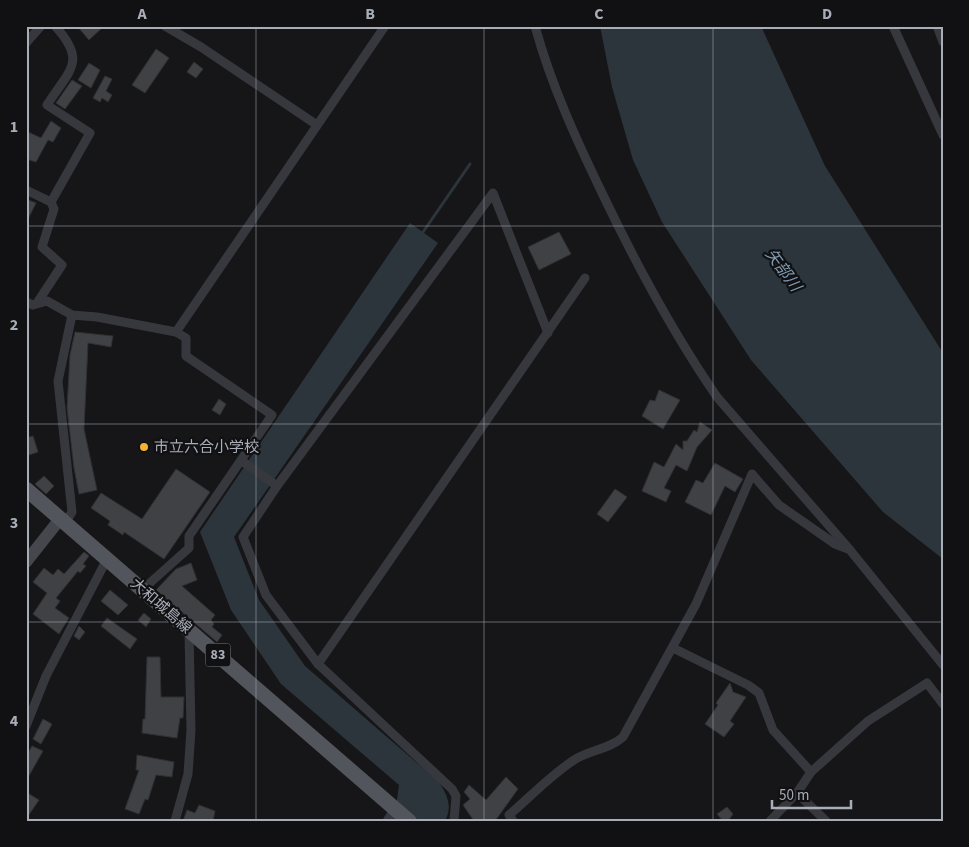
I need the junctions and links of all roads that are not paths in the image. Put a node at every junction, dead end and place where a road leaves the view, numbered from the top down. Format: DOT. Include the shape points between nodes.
graph roads {
  1 [pos="41,26"];
  2 [pos="55,26"];
  3 [pos="164,26"];
  4 [pos="385,26"];
  5 [pos="535,26"];
  6 [pos="893,26"];
  7 [pos="937,26"];
  8 [pos="943,42"];
  9 [pos="26,43"];
  10 [pos="317,125"];
  11 [pos="943,135"];
  12 [pos="26,190"];
  13 [pos="51,202"];
  14 [pos="585,278"];
  15 [pos="26,302"];
  16 [pos="37,303"];
  17 [pos="72,316"];
  18 [pos="176,332"];
  19 [pos="548,333"];
  20 [pos="242,461"];
  21 [pos="277,486"];
  22 [pos="26,489"];
  23 [pos="63,521"];
  24 [pos="850,550"];
  25 [pos="107,559"];
  26 [pos="26,562"];
  27 [pos="142,590"];
  28 [pos="189,631"];
  29 [pos="673,648"];
  30 [pos="318,664"];
  31 [pos="943,665"];
  32 [pos="943,704"];
  33 [pos="26,726"];
  34 [pos="811,772"];
  35 [pos="797,793"];
  36 [pos="391,814"];
  37 [pos="175,821"];
  38 [pos="409,821"];
  39 [pos="454,821"];
  40 [pos="512,821"];
  41 [pos="770,821"];
  42 [pos="826,821"];
  1 -- 9 [label="street"];
  2 -- 13 [label="street" via="73,50 75,61 47,106 90,133"];
  3 -- 10 [label="street" via="201,46"];
  4 -- 10 [label="street"];
  5 -- 24 [label="street" via="587,163 640,272 671,325 717,397"];
  6 -- 11 [label="street"];
  7 -- 8 [label="street"];
  10 -- 18 [label="street"];
  12 -- 13 [label="street"];
  13 -- 16 [label="street" via="54,209 42,247 62,265"];
  14 -- 19 [label="street"];
  15 -- 16 [label="street"];
  16 -- 17 [label="street" via="47,301"];
  17 -- 18 [label="street" via="98,317"];
  17 -- 23 [label="street" via="58,381 72,512"];
  18 -- 20 [label="street" via="186,338 186,356 272,415"];
  19 -- 21 [label="street" via="494,193"];
  19 -- 30 [label="street"];
  20 -- 21 [label="street"];
  20 -- 27 [label="street" via="189,536 189,548"];
  21 -- 30 [label="street" via="243,537 266,595"];
  22 -- 23 [label="main road, 大和城島線 / 83"];
  23 -- 25 [label="main road, 大和城島線 / 83"];
  23 -- 26 [label="street"];
  24 -- 29 [label="street" via="835,544 779,505 752,474 696,604"];
  24 -- 31 [label="street"];
  25 -- 27 [label="main road, 大和城島線 / 83"];
  25 -- 33 [label="street" via="46,676"];
  27 -- 28 [label="main road, 大和城島線 / 83"];
  28 -- 36 [label="main road, 大和城島線 / 83"];
  28 -- 37 [label="street" via="191,730 188,774"];
  29 -- 34 [label="street" via="759,693 772,730"];
  29 -- 40 [label="street" via="623,737 574,760 509,814"];
  30 -- 39 [label="street" via="452,789 456,796"];
  32 -- 34 [label="street" via="927,683 868,720"];
  34 -- 35 [label="street"];
  35 -- 41 [label="street"];
  35 -- 42 [label="street"];
  36 -- 38 [label="main road, 大和城島線 / 83"];
}
